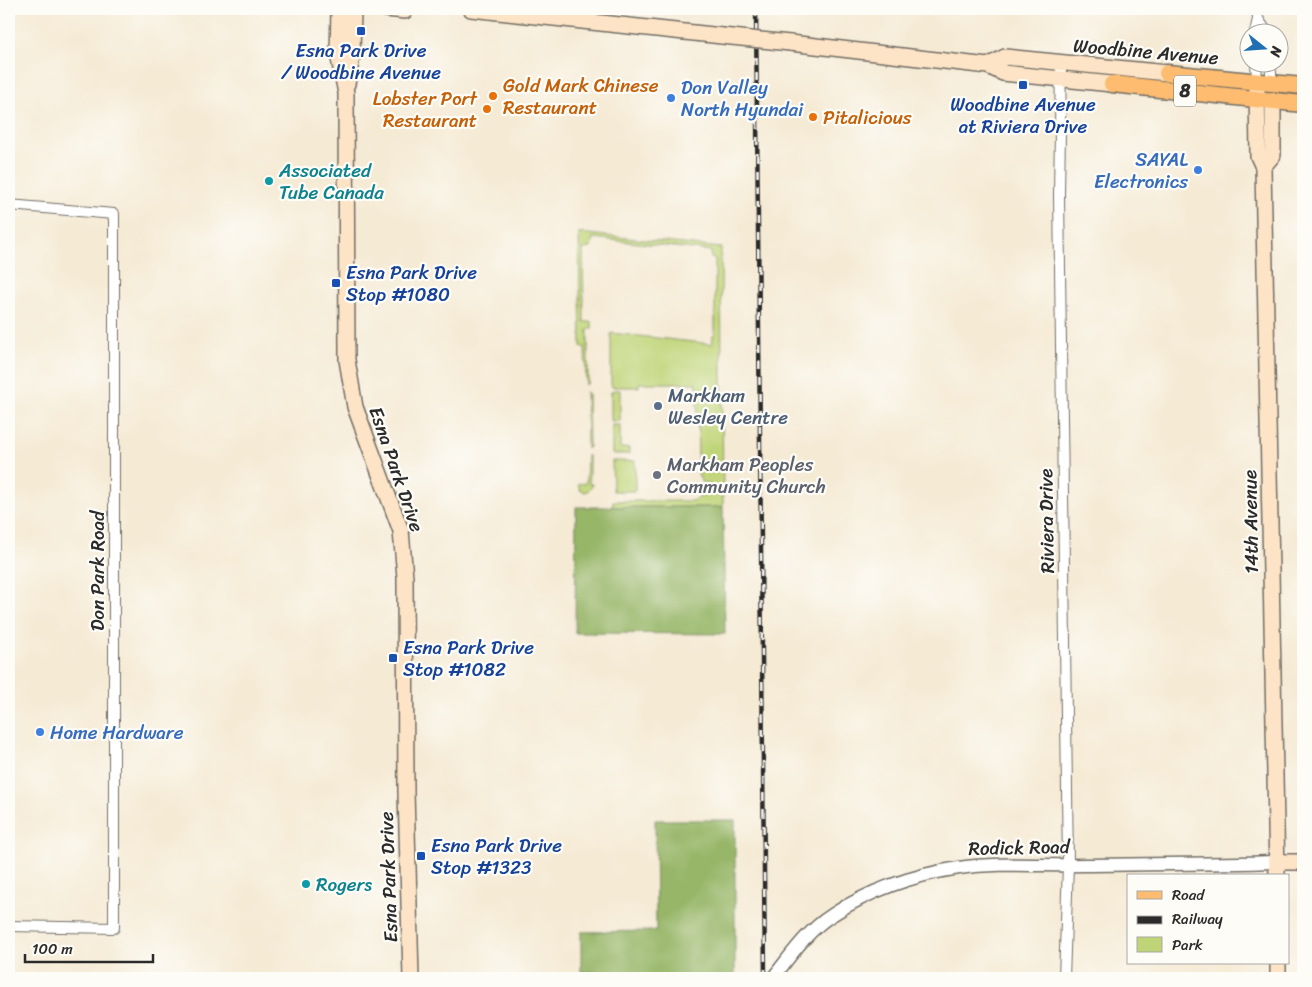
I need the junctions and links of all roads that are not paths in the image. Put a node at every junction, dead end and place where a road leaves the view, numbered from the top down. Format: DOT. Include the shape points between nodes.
graph roads {
  1 [pos="339,9"];
  2 [pos="353,9"];
  3 [pos="386,9"];
  4 [pos="407,9"];
  5 [pos="471,9"];
  6 [pos="1061,63"];
  7 [pos="988,66"];
  8 [pos="1260,72"];
  9 [pos="1268,72"];
  10 [pos="1167,73"];
  11 [pos="1203,76"];
  12 [pos="1060,80"];
  13 [pos="1265,82"];
  14 [pos="1112,84"];
  15 [pos="1303,86"];
  16 [pos="346,93"];
  17 [pos="1199,93"];
  18 [pos="1265,99"];
  19 [pos="1303,104"];
  20 [pos="9,205"];
  21 [pos="1303,862"];
  22 [pos="1068,865"];
  23 [pos="1277,869"];
  24 [pos="9,926"];
  25 [pos="1278,964"];
  26 [pos="411,978"];
  27 [pos="773,978"];
  28 [pos="1064,978"];
  29 [pos="1278,978"];
  1 -- 16 [label="main road, Esna Park Drive" via="338,54"];
  2 -- 16 [label="main road, Esna Park Drive" via="352,57"];
  3 -- 4 [label="main road"];
  5 -- 7 [label="main road, Woodbine Avenue / 8, bridge"];
  6 -- 7 [label="main road, Woodbine Avenue / 8" via="1005,57"];
  6 -- 10 [label="main road, Woodbine Avenue / 8"];
  6 -- 12 [label="street, Riviera Drive"];
  7 -- 12 [label="main road, Woodbine Avenue / 8" via="1003,74"];
  8 -- 13 [label="street, 14th Avenue"];
  9 -- 13 [label="street, 14th Avenue"];
  10 -- 11 [label="main road, Woodbine Avenue / 8"];
  11 -- 13 [label="main road, Woodbine Avenue / 8"];
  11 -- 17 [label="main road"];
  12 -- 14 [label="main road, Woodbine Avenue / 8"];
  12 -- 22 [label="street, Riviera Drive"];
  13 -- 15 [label="main road, Woodbine Avenue / 8"];
  13 -- 18 [label="main road, 14th Avenue"];
  14 -- 17 [label="main road, Woodbine Avenue / 8"];
  16 -- 26 [label="main road, Esna Park Drive" via="347,360 355,407 401,531 405,577"];
  17 -- 18 [label="main road, Woodbine Avenue / 8"];
  18 -- 19 [label="main road, Woodbine Avenue / 8"];
  18 -- 23 [label="main road, 14th Avenue" via="1273,156 1263,167"];
  20 -- 24 [label="street, Don Park Road" via="114,214 114,928"];
  21 -- 23 [label="main road, Rodick Road"];
  22 -- 23 [label="street, Rodick Road"];
  22 -- 27 [label="street, Rodick Road" via="960,868 898,882 831,915 812,931"];
  22 -- 28 [label="street, Riviera Drive"];
  25 -- 29 [label="main road"];
}
